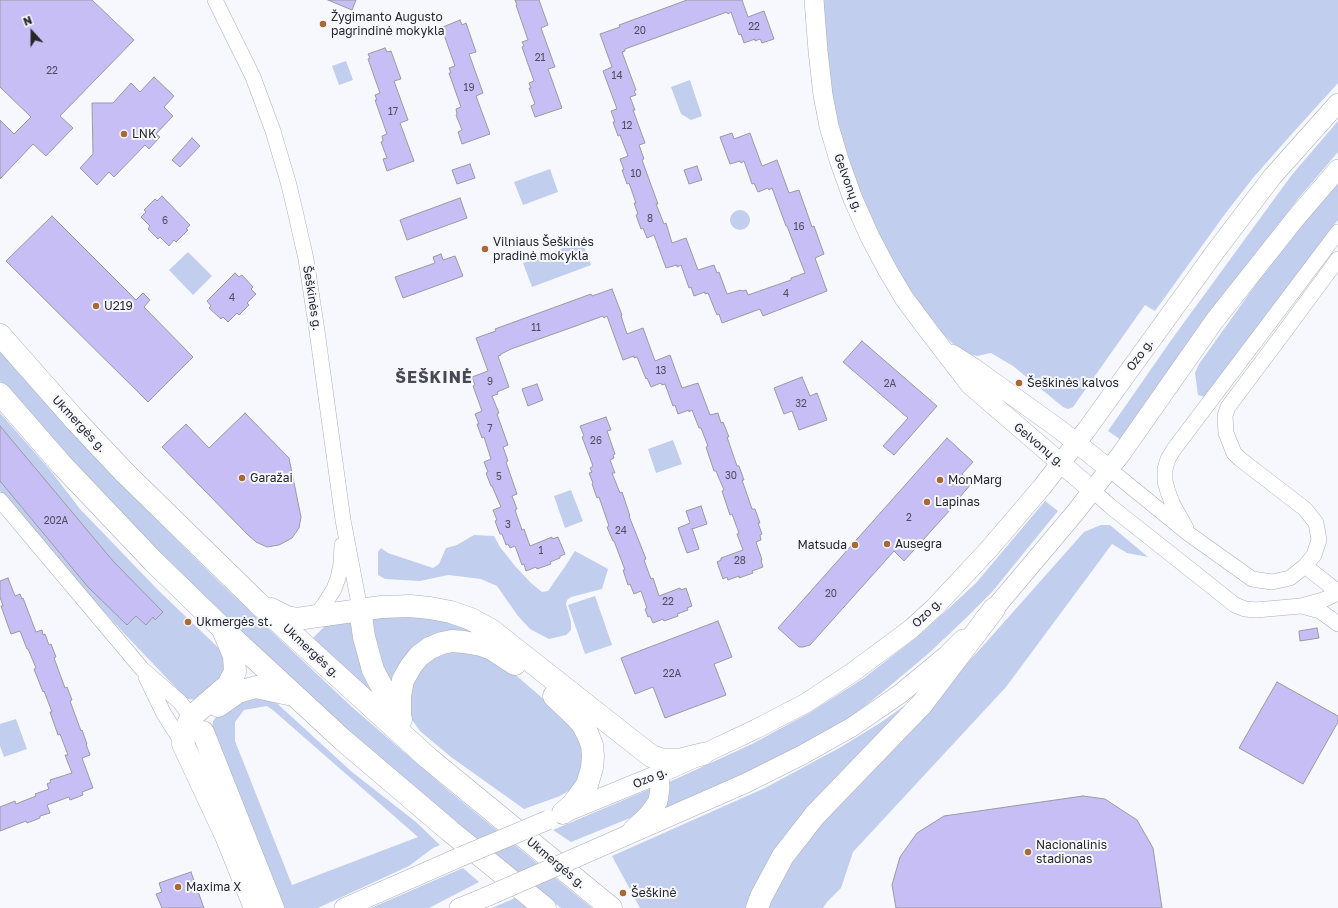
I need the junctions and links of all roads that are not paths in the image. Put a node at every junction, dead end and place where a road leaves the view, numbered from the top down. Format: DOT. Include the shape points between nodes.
graph roads {
  1 [pos="215,0"];
  2 [pos="814,0"];
  3 [pos="1338,103"];
  4 [pos="1338,169"];
  5 [pos="1338,232"];
  6 [pos="1338,259"];
  7 [pos="0,335"];
  8 [pos="939,345"];
  9 [pos="0,394"];
  10 [pos="1076,443"];
  11 [pos="1061,463"];
  12 [pos="1109,469"];
  13 [pos="1092,490"];
  14 [pos="0,500"];
  15 [pos="343,520"];
  16 [pos="1189,534"];
  17 [pos="1305,566"];
  18 [pos="1338,593"];
  19 [pos="258,603"];
  20 [pos="1301,606"];
  21 [pos="360,609"];
  22 [pos="994,609"];
  23 [pos="310,618"];
  24 [pos="1338,624"];
  25 [pos="223,629"];
  26 [pos="142,668"];
  27 [pos="294,695"];
  28 [pos="400,716"];
  29 [pos="197,724"];
  30 [pos="183,744"];
  31 [pos="703,754"];
  32 [pos="428,758"];
  33 [pos="655,765"];
  34 [pos="555,817"];
  35 [pos="623,837"];
  36 [pos="255,908"];
  37 [pos="273,908"];
  38 [pos="344,908"];
  39 [pos="459,908"];
  40 [pos="545,908"];
  41 [pos="611,908"];
  42 [pos="757,908"];
  1 -- 15 [label="street, Šeškinės g." via="253,77 273,131 291,192 306,260"];
  2 -- 8 [label="main road, Gelvonų g." via="823,95 829,126 853,199 888,272"];
  3 -- 10 [label="main road, Ozo g." via="1267,184"];
  4 -- 12 [label="main road" via="1215,320"];
  5 -- 16 [label="street" via="1168,459 1165,469 1168,492"];
  6 -- 17 [label="street" via="1228,406 1225,416 1226,433 1234,452 1305,509 1316,523 1319,540 1314,555"];
  7 -- 19 [label="highway, Ukmergės g." via="125,473"];
  8 -- 10 [label="main road, Gelvonų g." via="1007,391"];
  8 -- 11 [label="main road, Gelvonų g." via="970,385"];
  9 -- 25 [label="highway" via="61,464"];
  10 -- 11 [label="main road, Ozo g."];
  10 -- 12 [label="main road, Gelvonų g."];
  11 -- 13 [label="main road, Gelvonų g."];
  11 -- 31 [label="main road, Ozo g." via="989,549 911,629 806,703"];
  12 -- 13 [label="main road"];
  12 -- 16 [label="street"];
  13 -- 20 [label="street" via="1235,605 1256,610"];
  13 -- 22 [label="main road"];
  14 -- 26 [label="street"];
  15 -- 21 [label="street, Šeškinės g."];
  15 -- 23 [label="street" via="338,578 324,605"];
  16 -- 17 [label="street" via="1252,579 1272,582 1290,578"];
  17 -- 18 [label="street"];
  18 -- 20 [label="street"];
  19 -- 23 [label="highway" via="287,617"];
  19 -- 32 [label="highway, Ukmergės g."];
  20 -- 24 [label="street" via="1320,611"];
  21 -- 23 [label="highway"];
  21 -- 28 [label="highway" via="364,638 373,670"];
  21 -- 33 [label="highway" via="424,607 471,619 491,630"];
  22 -- 35 [label="main road" via="900,694 852,727 746,784"];
  22 -- 42 [label="highway" via="922,704 816,815 783,856"];
  25 -- 27 [label="highway"];
  25 -- 29 [label="highway" via="234,656 235,672 228,685"];
  26 -- 29 [label="street" via="180,702"];
  26 -- 30 [label="street" via="164,714"];
  27 -- 29 [label="highway" via="256,687 238,692 220,704 208,719"];
  27 -- 40 [label="highway" via="450,831"];
  28 -- 32 [label="highway"];
  28 -- 34 [label="highway" via="403,680 424,652 452,641 492,649 540,685 575,716 592,745 593,756 587,785 573,804"];
  29 -- 30 [label="highway"];
  29 -- 37 [label="highway"];
  30 -- 36 [label="highway" via="226,836"];
  31 -- 33 [label="highway" via="679,760 663,760"];
  32 -- 41 [label="highway, Ukmergės g."];
  33 -- 34 [label="main road, Ozo g."];
  33 -- 35 [label="main road" via="660,788 658,801 648,815"];
  34 -- 38 [label="main road, Ozo g., bridge"];
  35 -- 39 [label="main road, bridge"];
}
